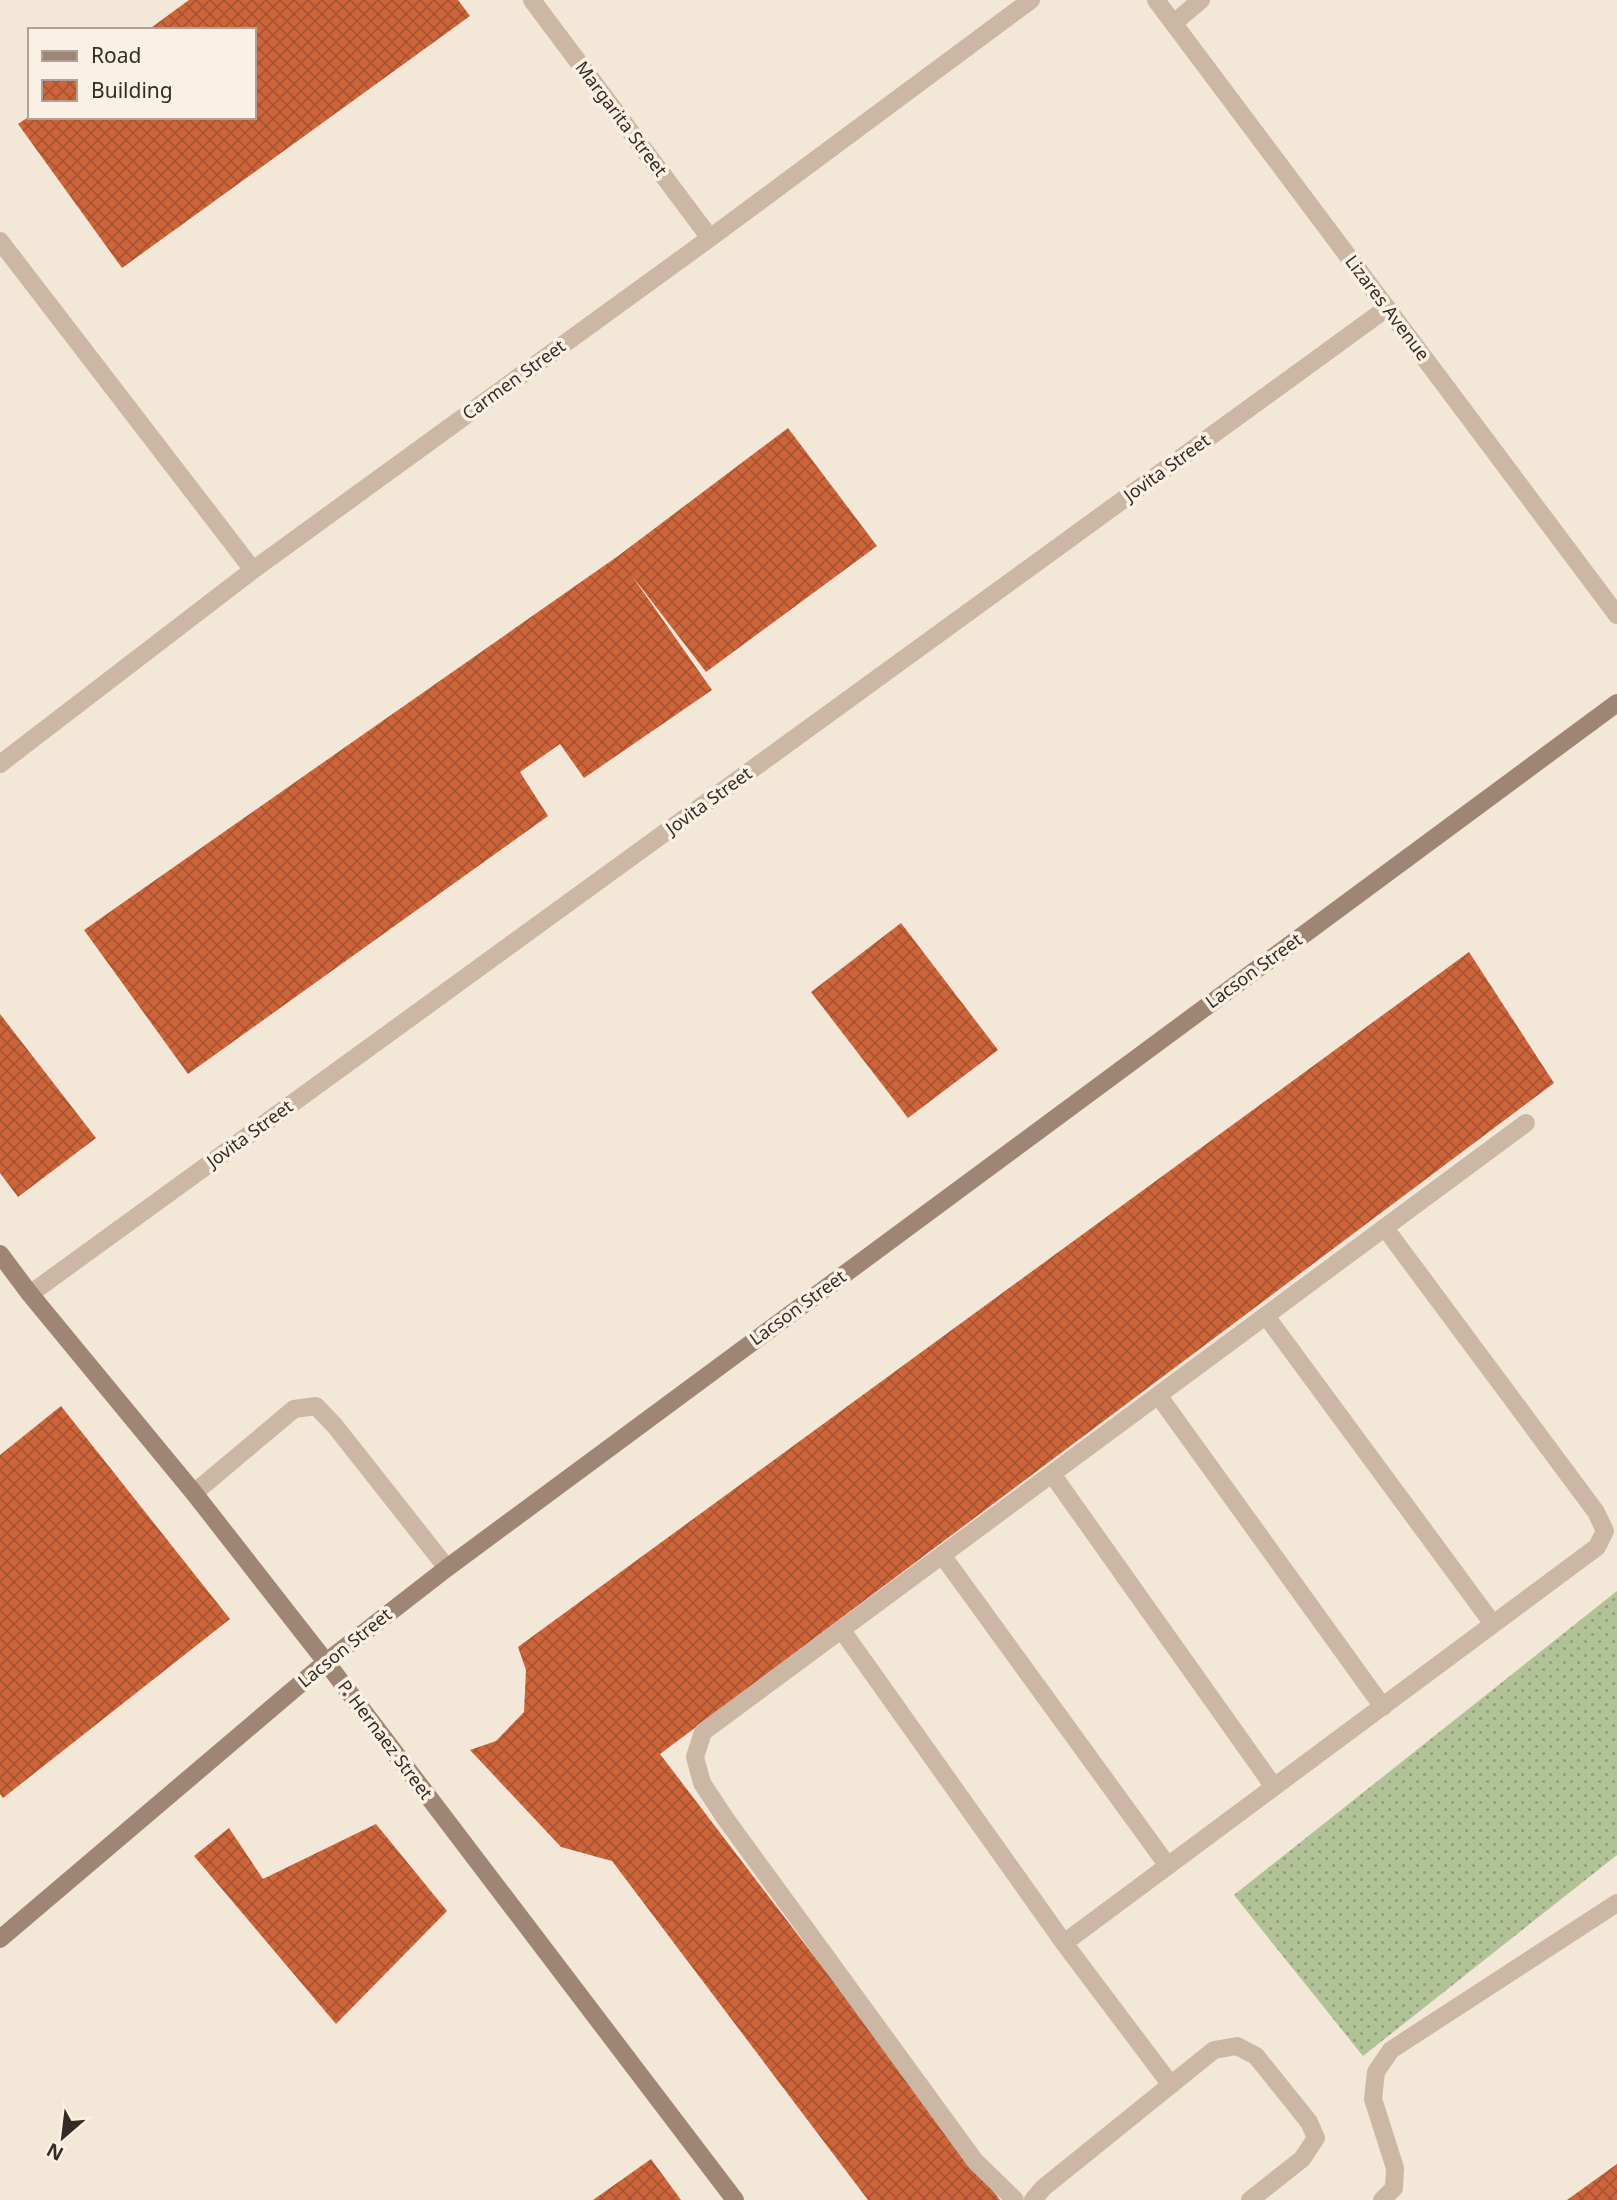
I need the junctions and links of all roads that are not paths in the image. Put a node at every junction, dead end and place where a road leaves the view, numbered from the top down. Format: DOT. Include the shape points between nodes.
graph roads {
  1 [pos="532,0"];
  2 [pos="1031,0"];
  3 [pos="1156,0"];
  4 [pos="1201,0"];
  5 [pos="1174,23"];
  6 [pos="710,238"];
  7 [pos="0,242"];
  8 [pos="1387,308"];
  9 [pos="253,570"];
  10 [pos="1617,615"];
  11 [pos="1617,703"];
  12 [pos="0,764"];
  13 [pos="1526,1123"];
  14 [pos="1385,1228"];
  15 [pos="0,1254"];
  16 [pos="30,1294"];
  17 [pos="1266,1316"];
  18 [pos="1158,1395"];
  19 [pos="1052,1474"];
  20 [pos="194,1493"];
  21 [pos="942,1555"];
  22 [pos="447,1568"];
  23 [pos="1493,1624"];
  24 [pos="841,1629"];
  25 [pos="326,1662"];
  26 [pos="1383,1707"];
  27 [pos="1274,1787"];
  28 [pos="1168,1866"];
  29 [pos="1617,1903"];
  30 [pos="0,1939"];
  31 [pos="1064,1943"];
  32 [pos="1171,2085"];
  33 [pos="735,2200"];
  34 [pos="1014,2200"];
  35 [pos="1033,2200"];
  36 [pos="1250,2200"];
  37 [pos="1382,2200"];
  1 -- 6 [label="street, Margarita Street"];
  2 -- 6 [label="street, Carmen Street"];
  3 -- 5 [label="street, Lizares Avenue"];
  4 -- 5 [label="street"];
  5 -- 8 [label="street, Lizares Avenue"];
  6 -- 9 [label="street, Carmen Street"];
  7 -- 9 [label="street"];
  8 -- 10 [label="street, Lizares Avenue"];
  8 -- 16 [label="street, Jovita Street"];
  9 -- 12 [label="street, Carmen Street"];
  11 -- 22 [label="main road, Lacson Street"];
  13 -- 14 [label="street"];
  14 -- 17 [label="street"];
  14 -- 23 [label="street" via="1596,1512 1605,1531 1597,1547"];
  15 -- 16 [label="main road, P. Hernaez Street"];
  16 -- 20 [label="main road, P. Hernaez Street"];
  17 -- 18 [label="street"];
  17 -- 23 [label="street"];
  18 -- 19 [label="street"];
  18 -- 26 [label="street"];
  19 -- 21 [label="street"];
  19 -- 27 [label="street"];
  20 -- 22 [label="street" via="294,1409 316,1406"];
  20 -- 25 [label="main road, P. Hernaez Street"];
  21 -- 24 [label="street"];
  21 -- 28 [label="street"];
  22 -- 25 [label="main road, Lacson Street"];
  23 -- 26 [label="street"];
  24 -- 31 [label="street"];
  24 -- 34 [label="street" via="703,1732 695,1757 702,1783 975,2161"];
  25 -- 30 [label="main road, Lacson Street"];
  25 -- 33 [label="main road, P. Hernaez Street"];
  26 -- 27 [label="street"];
  27 -- 28 [label="street"];
  28 -- 31 [label="street"];
  29 -- 37 [label="street" via="1391,2050 1376,2072 1373,2099 1395,2168 1394,2188"];
  31 -- 32 [label="street"];
  32 -- 35 [label="street"];
  32 -- 36 [label="street" via="1214,2050 1237,2046 1256,2056 1309,2122 1316,2138 1302,2160"];
}
